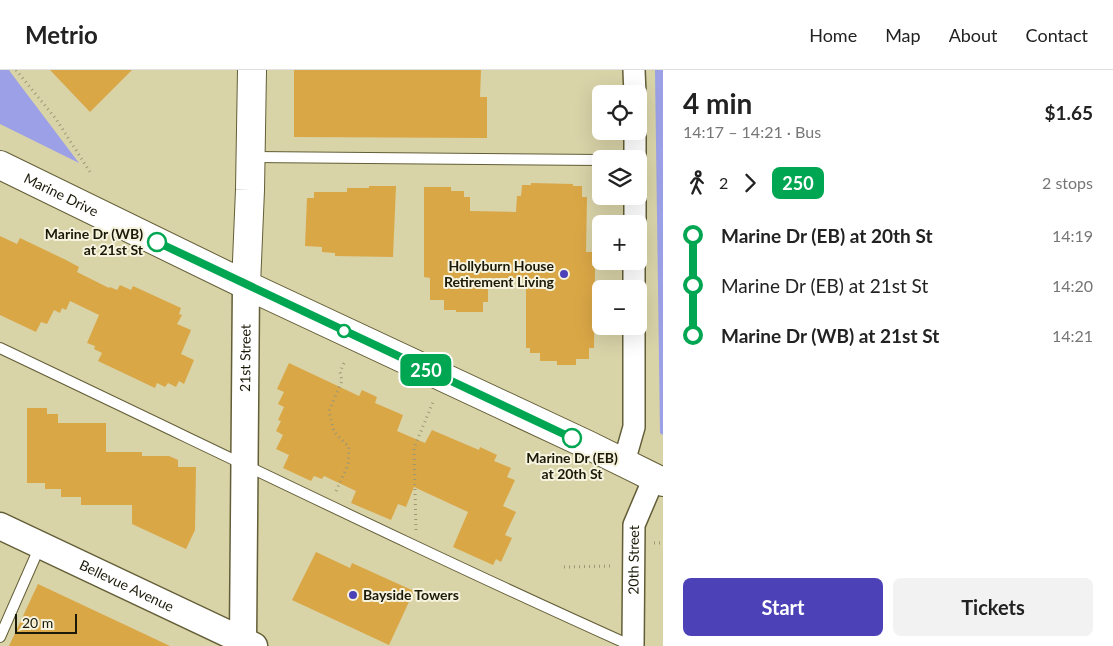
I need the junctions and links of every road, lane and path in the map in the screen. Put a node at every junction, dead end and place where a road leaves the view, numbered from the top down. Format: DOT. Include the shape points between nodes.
graph roads {
  1 [pos="16,70"];
  2 [pos="252,70"];
  3 [pos="634,70"];
  4 [pos="635,85"];
  5 [pos="251,157"];
  6 [pos="592,160"];
  7 [pos="0,165"];
  8 [pos="92,175"];
  9 [pos="246,285"];
  10 [pos="634,335"];
  11 [pos="0,348"];
  12 [pos="345,361"];
  13 [pos="433,402"];
  14 [pos="624,462"];
  15 [pos="243,465"];
  16 [pos="659,480"];
  17 [pos="329,504"];
  18 [pos="0,526"];
  19 [pos="41,545"];
  20 [pos="417,546"];
  21 [pos="610,566"];
  22 [pos="564,567"];
  23 [pos="0,637"];
  24 [pos="247,644"];
  25 [pos="633,646"];
  1 -- 8 [label="path" via="56,119"];
  2 -- 5 [label="main road, 21st Street"];
  3 -- 4 [label="street"];
  5 -- 6 [label="lane"];
  5 -- 9 [label="main road, 21st Street"];
  7 -- 9 [label="main road, Marine Drive"];
  9 -- 14 [label="main road, Marine Drive"];
  9 -- 15 [label="street, 21st Street"];
  10 -- 14 [label="street" via="634,427"];
  11 -- 15 [label="lane"];
  12 -- 17 [label="path" via="340,372 342,382 329,410 334,432 349,446 348,465"];
  13 -- 20 [label="path" via="414,448"];
  14 -- 16 [label="main road, Marine Drive"];
  15 -- 17 [label="lane"];
  15 -- 24 [label="street, 21st Street"];
  16 -- 25 [label="street, 20th Street" via="634,525"];
  17 -- 20 [label="lane"];
  18 -- 19 [label="street, Bellevue Avenue"];
  19 -- 23 [label="lane"];
  19 -- 24 [label="street, Bellevue Avenue"];
  20 -- 25 [label="lane"];
  21 -- 22 [label="path"];
}
